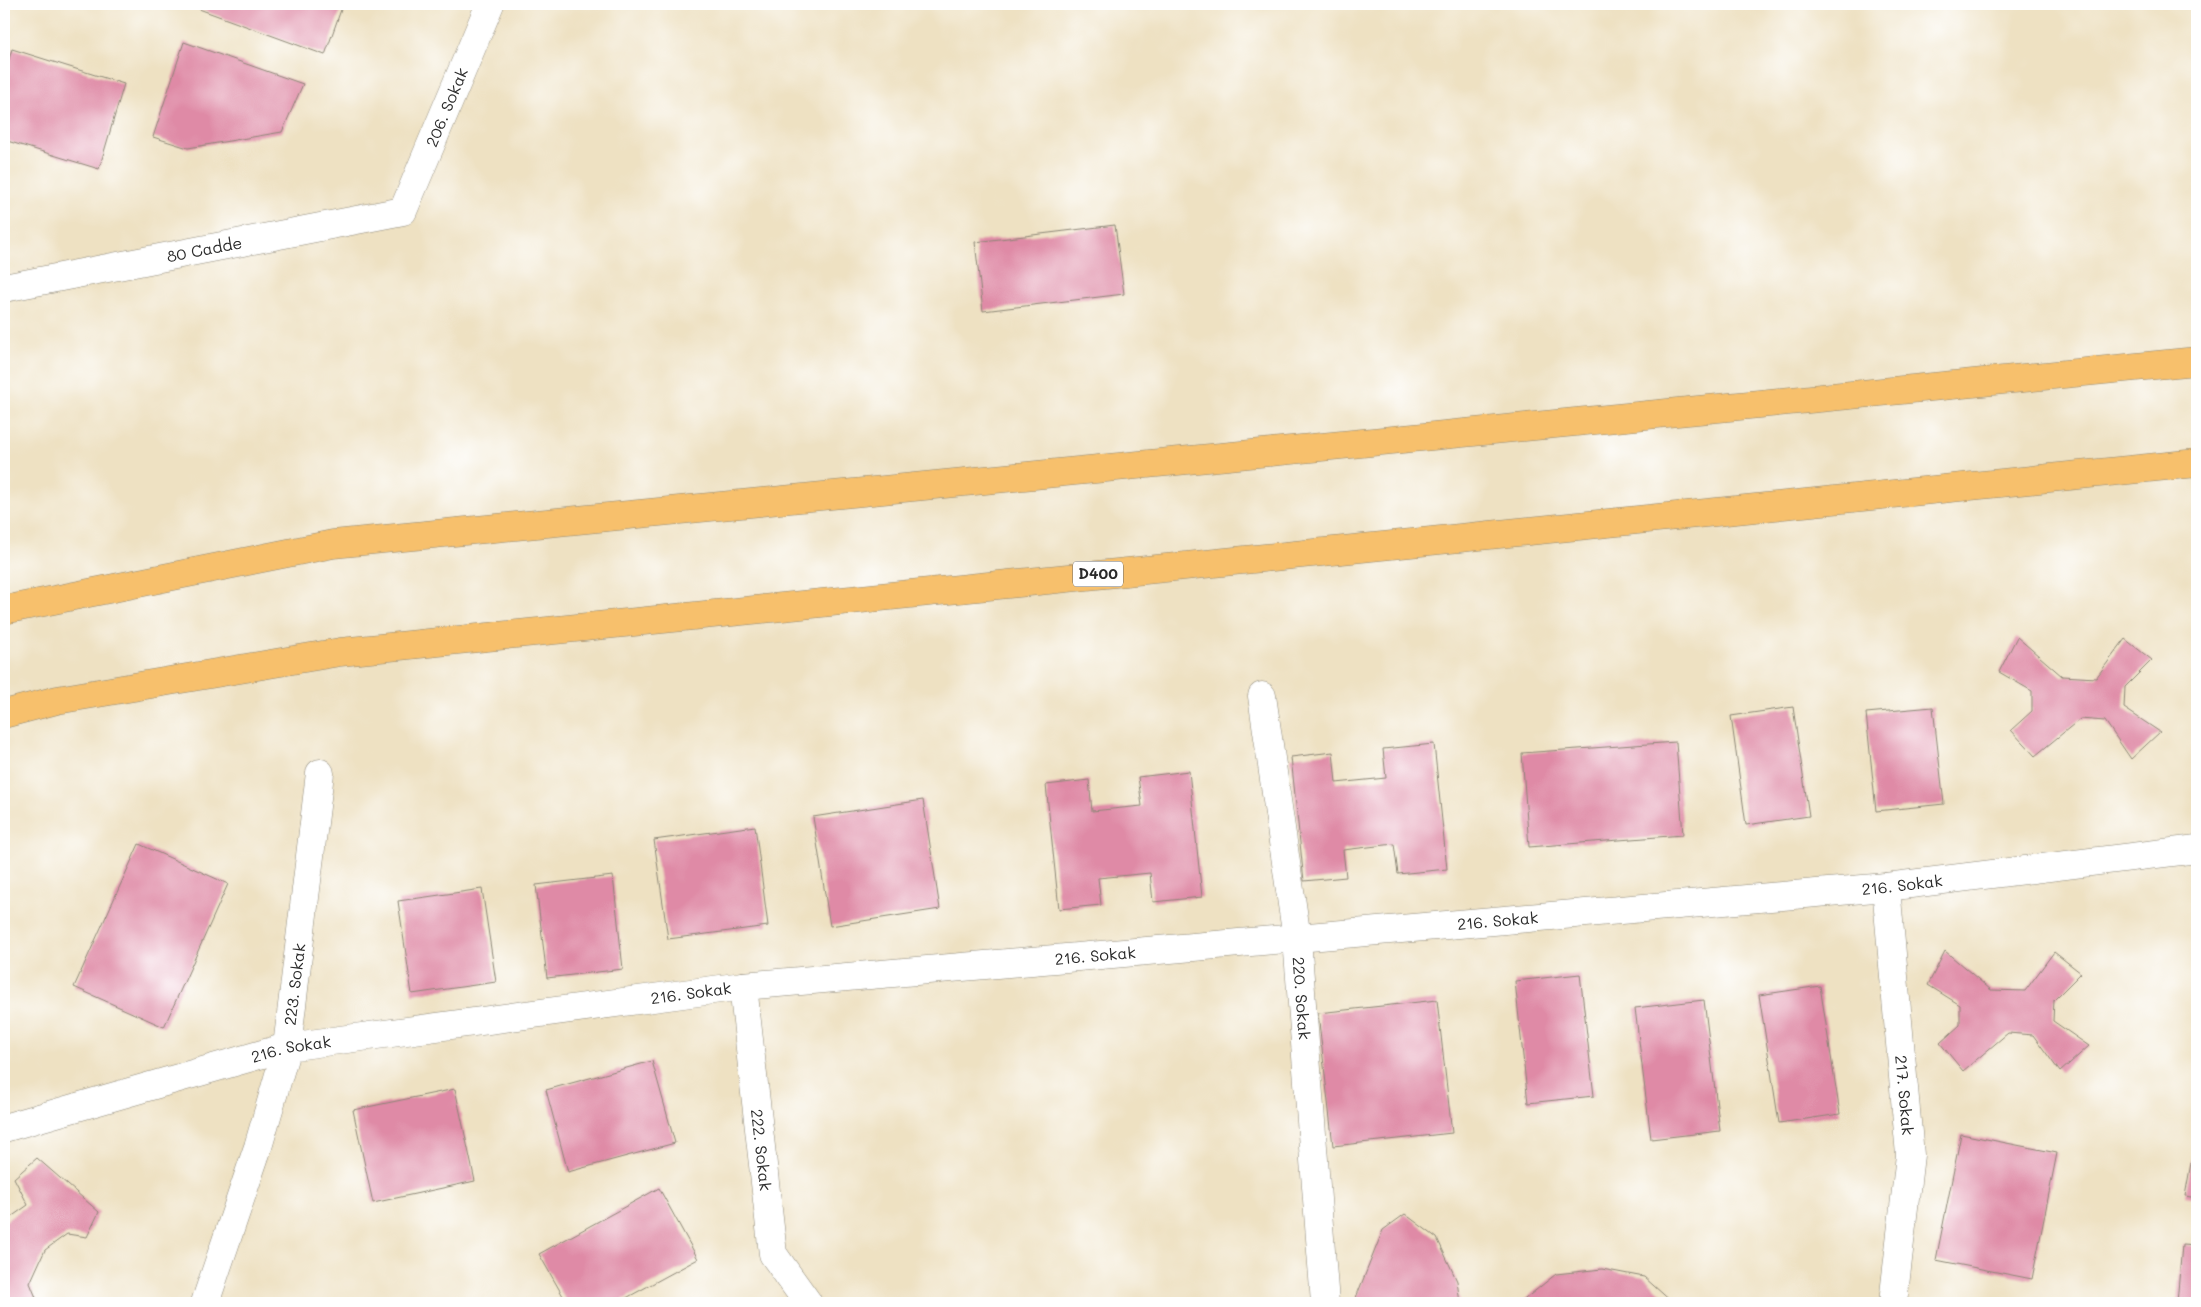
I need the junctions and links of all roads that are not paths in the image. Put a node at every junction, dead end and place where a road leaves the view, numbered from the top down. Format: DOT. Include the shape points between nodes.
graph roads {
  1 [pos="490,4"];
  2 [pos="403,211"];
  3 [pos="4,288"];
  4 [pos="2197,361"];
  5 [pos="2197,463"];
  6 [pos="4,610"];
  7 [pos="1262,696"];
  8 [pos="4,714"];
  9 [pos="320,773"];
  10 [pos="2197,848"];
  11 [pos="1886,888"];
  12 [pos="1297,939"];
  13 [pos="743,986"];
  14 [pos="287,1048"];
  15 [pos="4,1128"];
  16 [pos="205,1303"];
  17 [pos="808,1303"];
  18 [pos="1325,1303"];
  19 [pos="1892,1303"];
  1 -- 2 [label="street, 206. Sokak"];
  2 -- 3 [label="street, 80 Cadde"];
  4 -- 6 [label="highway" via="333,544"];
  5 -- 8 [label="highway, D400" via="340,652 57,700"];
  7 -- 12 [label="street, 220. Sokak"];
  9 -- 14 [label="street, 223. Sokak"];
  10 -- 11 [label="street, 216. Sokak"];
  11 -- 12 [label="street, 216. Sokak"];
  11 -- 19 [label="street, 217. Sokak" via="1910,1155"];
  12 -- 13 [label="street, 216. Sokak"];
  12 -- 18 [label="street, 220. Sokak"];
  13 -- 14 [label="street, 216. Sokak"];
  13 -- 17 [label="street, 222. Sokak" via="773,1254"];
  14 -- 15 [label="street, 216. Sokak"];
  14 -- 16 [label="street, 223. Sokak" via="258,1147"];
}
